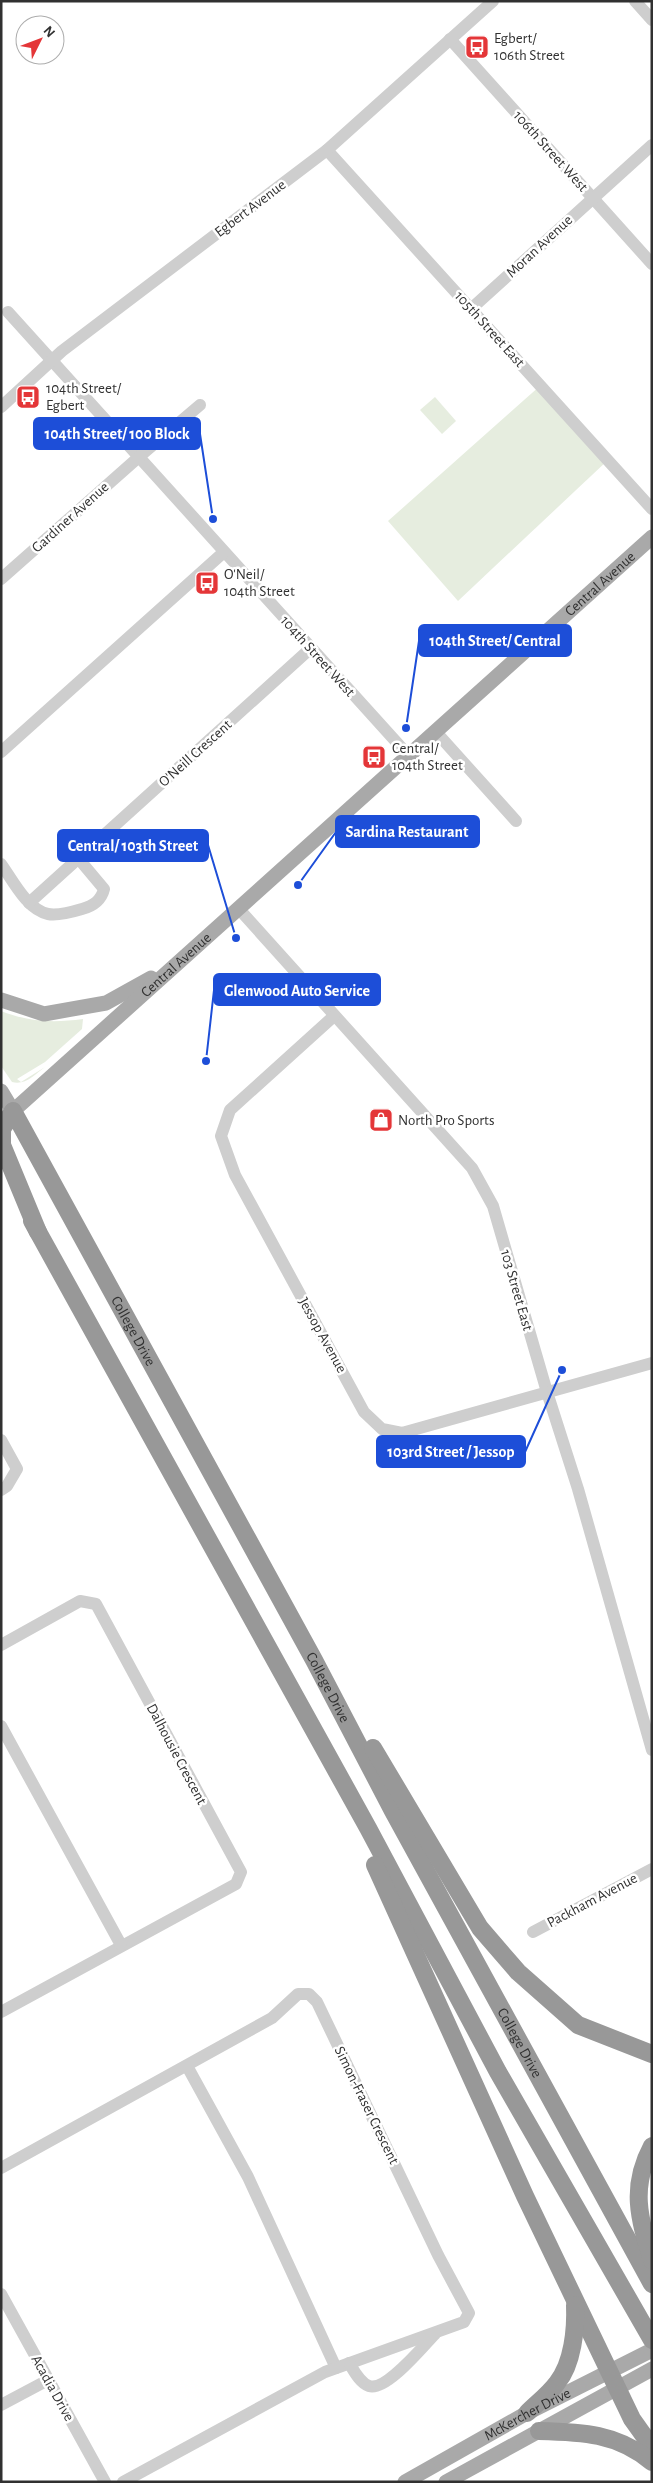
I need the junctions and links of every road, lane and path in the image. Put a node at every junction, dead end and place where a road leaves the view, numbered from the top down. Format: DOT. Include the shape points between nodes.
graph roads {
  1 [pos="493,1"];
  2 [pos="635,1"];
  3 [pos="652,20"];
  4 [pos="450,39"];
  5 [pos="652,145"];
  6 [pos="327,150"];
  7 [pos="592,197"];
  8 [pos="652,264"];
  9 [pos="472,308"];
  10 [pos="8,312"];
  11 [pos="52,360"];
  12 [pos="200,405"];
  13 [pos="1,407"];
  14 [pos="140,456"];
  15 [pos="652,509"];
  16 [pos="652,537"];
  17 [pos="224,552"];
  18 [pos="1,579"];
  19 [pos="311,648"];
  20 [pos="436,732"];
  21 [pos="2,749"];
  22 [pos="409,756"];
  23 [pos="516,821"];
  24 [pos="78,858"];
  25 [pos="1,864"];
  26 [pos="29,903"];
  27 [pos="238,909"];
  28 [pos="174,965"];
  29 [pos="1,1000"];
  30 [pos="334,1016"];
  31 [pos="1,1091"];
  32 [pos="7,1112"];
  33 [pos="1,1166"];
  34 [pos="38,1232"];
  35 [pos="652,1362"];
  36 [pos="547,1392"];
  37 [pos="1,1440"];
  38 [pos="1,1490"];
  39 [pos="1,1645"];
  40 [pos="314,1660"];
  41 [pos="1,1726"];
  42 [pos="652,1750"];
  43 [pos="325,1753"];
  44 [pos="652,1869"];
  45 [pos="533,1932"];
  46 [pos="121,1945"];
  47 [pos="2,2009"];
  48 [pos="652,2054"];
  49 [pos="187,2066"];
  50 [pos="652,2146"];
  51 [pos="1,2168"];
  52 [pos="652,2260"];
  53 [pos="652,2284"];
  54 [pos="1,2294"];
  55 [pos="575,2299"];
  56 [pos="4,2308"];
  57 [pos="437,2332"];
  58 [pos="652,2340"];
  59 [pos="652,2350"];
  60 [pos="349,2363"];
  61 [pos="336,2368"];
  62 [pos="645,2372"];
  63 [pos="613,2379"];
  64 [pos="48,2380"];
  65 [pos="1,2405"];
  66 [pos="527,2413"];
  67 [pos="538,2431"];
  68 [pos="652,2446"];
  69 [pos="652,2462"];
  70 [pos="105,2482"];
  71 [pos="123,2482"];
  72 [pos="405,2482"];
  73 [pos="446,2482"];
  1 -- 4 [label="street, Egbert Avenue"];
  2 -- 3 [label="street"];
  4 -- 6 [label="street, Egbert Avenue"];
  4 -- 7 [label="street, 106th Street West"];
  5 -- 7 [label="street, Moran Avenue"];
  6 -- 9 [label="street, 105th Street East"];
  6 -- 11 [label="street, Egbert Avenue"];
  7 -- 8 [label="street, 106th Street West"];
  7 -- 9 [label="street, Moran Avenue"];
  9 -- 15 [label="street, 105th Street East"];
  10 -- 11 [label="street, 104th Street West"];
  11 -- 13 [label="street, Egbert Avenue"];
  11 -- 14 [label="street, 104th Street West"];
  12 -- 14 [label="street, Gardiner Avenue"];
  14 -- 17 [label="street, 104th Street West"];
  14 -- 18 [label="street, Gardiner Avenue"];
  16 -- 20 [label="main road, Central Avenue"];
  17 -- 19 [label="street, 104th Street West"];
  17 -- 21 [label="street"];
  19 -- 22 [label="street, 104th Street West"];
  19 -- 24 [label="street, O'Neill Crescent"];
  20 -- 22 [label="main road, Central Avenue"];
  20 -- 23 [label="street"];
  22 -- 27 [label="main road, Central Avenue"];
  24 -- 26 [label="street, O'Neill Crescent"];
  24 -- 26 [label="street" via="104,889 97,902 58,915 46,914"];
  25 -- 26 [label="street"];
  27 -- 28 [label="main road, Central Avenue"];
  27 -- 30 [label="street, 103 Street East"];
  28 -- 29 [label="main road" via="106,1003 44,1014"];
  28 -- 32 [label="main road, Central Avenue"];
  30 -- 36 [label="street, 103 Street East" via="472,1168 493,1206"];
  30 -- 36 [label="street, Jessop Avenue" via="230,1110 221,1136 236,1175 364,1412 382,1429 402,1433"];
  31 -- 32 [label="main road, College Drive"];
  32 -- 34 [label="highway" via="2,1145"];
  32 -- 40 [label="highway, College Drive"];
  33 -- 34 [label="highway"];
  34 -- 43 [label="highway"];
  35 -- 36 [label="street, Jessop Avenue"];
  36 -- 42 [label="street, 103 Street East"];
  37 -- 38 [label="street" via="17,1469 8,1486"];
  39 -- 46 [label="street, Dalhousie Crescent" via="80,1601 96,1604 241,1872 236,1884"];
  40 -- 48 [label="highway" via="335,1684 480,1928 518,1972 578,2025"];
  40 -- 53 [label="highway, College Drive" via="393,1812"];
  41 -- 46 [label="street"];
  43 -- 55 [label="highway" via="525,2196"];
  43 -- 58 [label="highway" via="498,2072"];
  44 -- 45 [label="street, Packham Avenue"];
  46 -- 47 [label="street, Dalhousie Crescent"];
  49 -- 51 [label="street, Simon-Fraser Crescent"];
  49 -- 57 [label="street, Simon-Fraser Crescent" via="272,2018 298,1994 314,1997 438,2256 469,2313 464,2322"];
  49 -- 61 [label="street" via="248,2177"];
  50 -- 52 [label="highway" via="639,2178 639,2219"];
  54 -- 56 [label="street, Acadia Drive"];
  55 -- 63 [label="highway"];
  55 -- 66 [label="highway" via="576,2326 559,2382"];
  56 -- 64 [label="street, Acadia Drive"];
  57 -- 60 [label="street, Simon-Fraser Crescent"];
  57 -- 60 [label="street, Simon-Fraser Crescent" via="380,2386 365,2384"];
  59 -- 63 [label="main road, McKercher Drive" via="632,2360"];
  60 -- 61 [label="street, Simon-Fraser Crescent"];
  61 -- 71 [label="street, Simon-Fraser Crescent"];
  62 -- 63 [label="main road, McKercher Drive"];
  63 -- 66 [label="main road, McKercher Drive"];
  63 -- 67 [label="main road, McKercher Drive"];
  63 -- 68 [label="highway" via="632,2419"];
  64 -- 65 [label="street"];
  64 -- 70 [label="street, Acadia Drive"];
  66 -- 72 [label="main road, McKercher Drive"];
  67 -- 69 [label="highway" via="599,2435 636,2449"];
  67 -- 73 [label="main road, McKercher Drive"];
}
